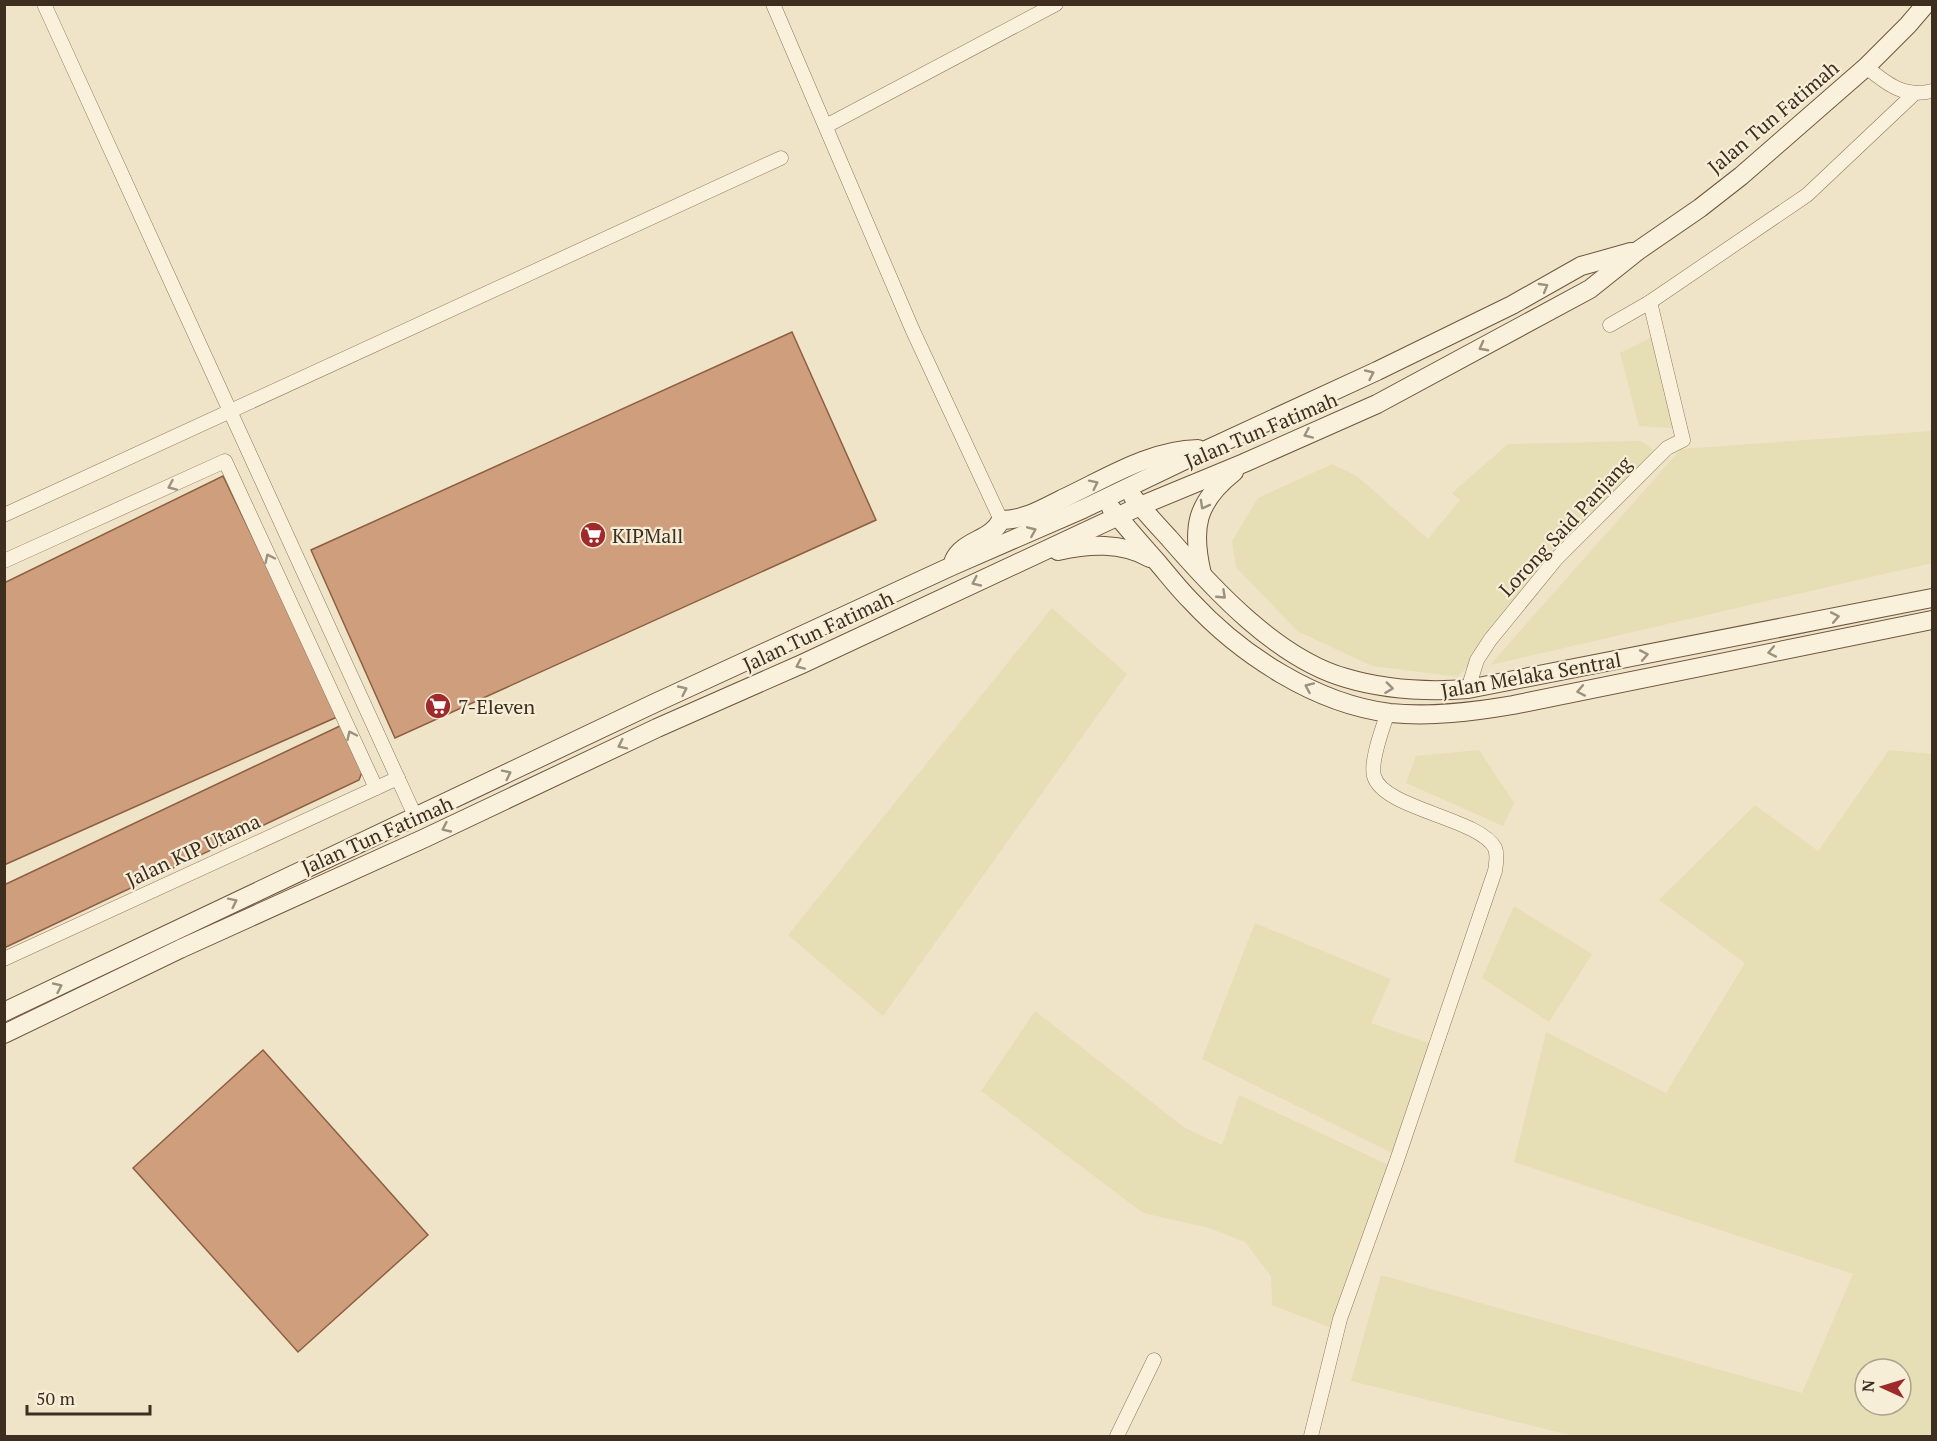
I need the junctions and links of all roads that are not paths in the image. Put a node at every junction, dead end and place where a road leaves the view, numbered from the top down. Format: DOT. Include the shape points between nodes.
graph roads {
  1 [pos="44,4"];
  2 [pos="773,4"];
  3 [pos="1056,4"];
  4 [pos="1926,4"];
  5 [pos="1866,67"];
  6 [pos="1926,95"];
  7 [pos="826,126"];
  8 [pos="781,158"];
  9 [pos="1639,250"];
  10 [pos="1650,302"];
  11 [pos="1610,325"];
  12 [pos="230,411"];
  13 [pos="1208,449"];
  14 [pos="1244,463"];
  15 [pos="1127,488"];
  16 [pos="1104,499"];
  17 [pos="1140,506"];
  18 [pos="4,515"];
  19 [pos="1118,516"];
  20 [pos="1001,520"];
  21 [pos="1029,557"];
  22 [pos="4,561"];
  23 [pos="1159,563"];
  24 [pos="952,566"];
  25 [pos="1203,578"];
  26 [pos="1932,598"];
  27 [pos="1932,620"];
  28 [pos="1468,689"];
  29 [pos="1388,712"];
  30 [pos="398,778"];
  31 [pos="376,788"];
  32 [pos="416,818"];
  33 [pos="4,958"];
  34 [pos="4,1012"];
  35 [pos="4,1034"];
  36 [pos="1154,1360"];
  37 [pos="1117,1437"];
  38 [pos="1311,1437"];
  1 -- 12 [label="street"];
  2 -- 7 [label="street"];
  3 -- 7 [label="street"];
  4 -- 5 [label="main road, Jalan Tun Fatimah"];
  5 -- 6 [label="street" via="1888,85"];
  5 -- 9 [label="main road, Jalan Tun Fatimah" via="1740,176"];
  6 -- 10 [label="street" via="1807,195"];
  7 -- 20 [label="street" via="913,331"];
  8 -- 12 [label="street"];
  13 -- 9 [label="main road, Jalan Tun Fatimah, one-way" via="1502,310 1581,266"];
  9 -- 14 [label="main road, Jalan Tun Fatimah, one-way" via="1590,289 1560,306 1377,404"];
  10 -- 11 [label="street"];
  10 -- 28 [label="street, Lorong Said Panjang" via="1683,440 1666,448 1556,559 1490,639"];
  12 -- 18 [label="street"];
  12 -- 30 [label="street"];
  13 -- 15 [label="main road, Jalan Tun Fatimah"];
  20 -- 13 [label="main road, one-way" via="1024,518 1143,460 1179,450"];
  14 -- 17 [label="main road, Jalan Tun Fatimah"];
  14 -- 25 [label="main road, one-way" via="1221,481 1199,513 1196,532"];
  15 -- 16 [label="main road, Jalan Tun Fatimah"];
  15 -- 17 [label="main road, Jalan Melaka Sentral"];
  16 -- 19 [label="main road, Jalan Melaka Sentral"];
  24 -- 16 [label="main road, Jalan Tun Fatimah, one-way"];
  17 -- 19 [label="main road, Jalan Tun Fatimah"];
  17 -- 25 [label="main road, Jalan Melaka Sentral"];
  19 -- 21 [label="main road, Jalan Tun Fatimah"];
  19 -- 23 [label="main road, Jalan Melaka Sentral"];
  20 -- 24 [label="main road" via="992,533 955,557"];
  21 -- 23 [label="main road" via="1108,545 1133,550"];
  21 -- 35 [label="main road, Jalan Tun Fatimah, one-way"];
  31 -- 22 [label="street, one-way" via="225,461"];
  29 -- 23 [label="main road, Jalan Melaka Sentral, one-way" via="1347,704 1271,668 1191,602"];
  32 -- 24 [label="main road, Jalan Tun Fatimah, one-way"];
  25 -- 28 [label="main road, Jalan Melaka Sentral, one-way" via="1276,641 1307,662 1344,678 1419,691"];
  28 -- 26 [label="main road, Jalan Melaka Sentral, one-way"];
  27 -- 29 [label="main road, Jalan Melaka Sentral, one-way" via="1512,705 1419,715"];
  29 -- 38 [label="street" via="1376,756 1374,775 1380,787 1487,839 1496,849 1497,860 1340,1319"];
  30 -- 31 [label="street, Jalan KIP Utama"];
  30 -- 32 [label="street"];
  31 -- 33 [label="street, Jalan KIP Utama"];
  34 -- 32 [label="main road, Jalan Tun Fatimah, one-way"];
  36 -- 37 [label="street"];
}
